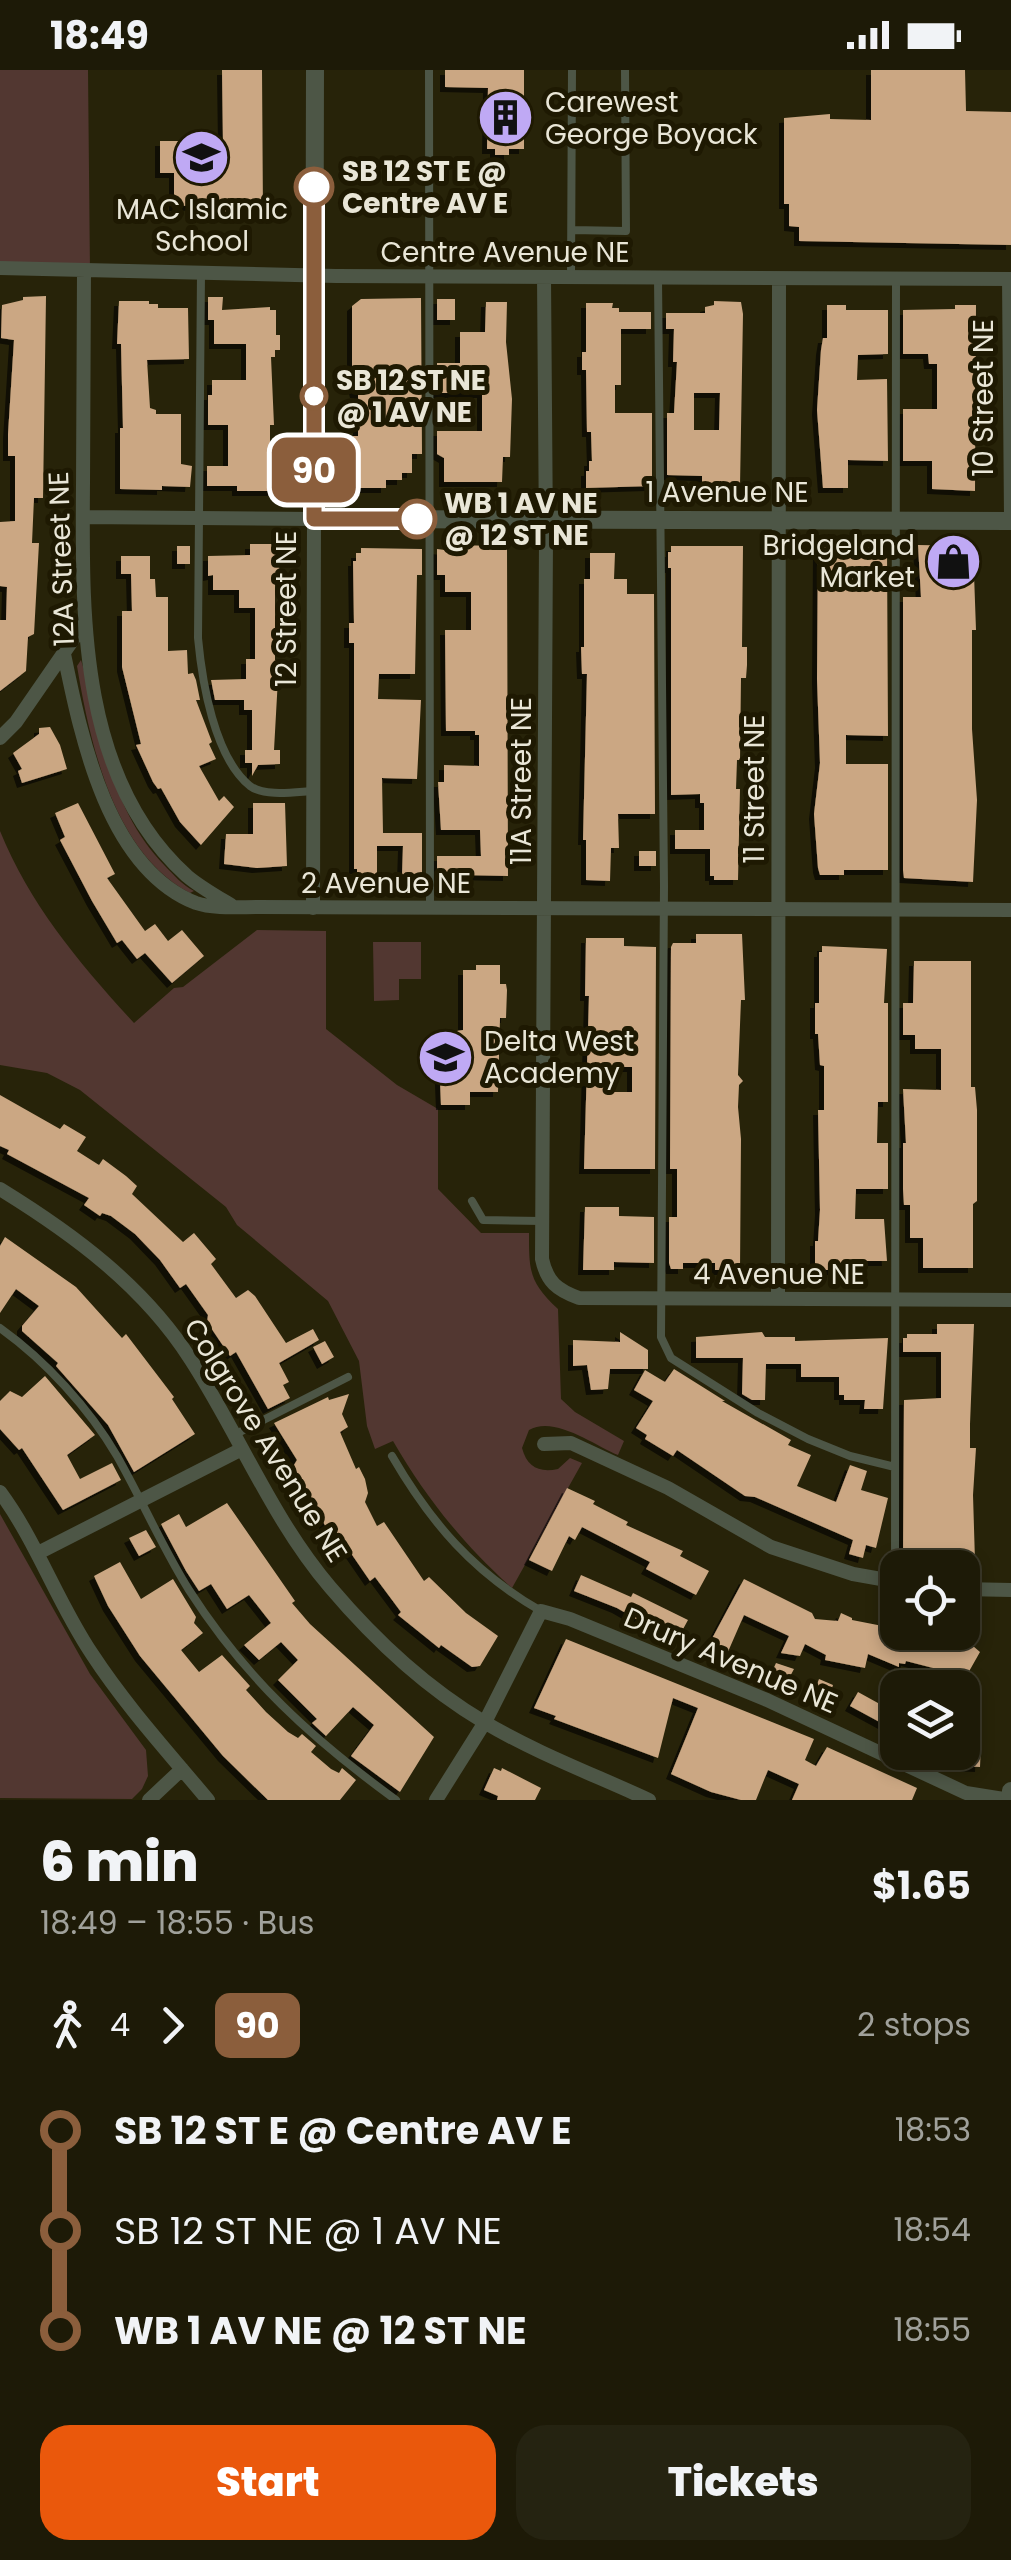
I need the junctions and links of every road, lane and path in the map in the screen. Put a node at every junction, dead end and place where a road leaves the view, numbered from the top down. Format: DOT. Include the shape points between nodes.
graph roads {
  1 [pos="314,70"];
  2 [pos="428,70"];
  3 [pos="569,70"];
  4 [pos="624,70"];
  5 [pos="572,230"];
  6 [pos="0,268"];
  7 [pos="84,271"];
  8 [pos="200,273"];
  9 [pos="314,275"];
  10 [pos="429,276"];
  11 [pos="544,277"];
  12 [pos="572,278"];
  13 [pos="658,278"];
  14 [pos="779,279"];
  15 [pos="1010,279"];
  16 [pos="896,280"];
  17 [pos="83,517"];
  18 [pos="198,519"];
  19 [pos="314,519"];
  20 [pos="429,519"];
  21 [pos="546,519"];
  22 [pos="1011,519"];
  23 [pos="662,520"];
  24 [pos="778,520"];
  25 [pos="895,522"];
  26 [pos="83,625"];
  27 [pos="64,654"];
  28 [pos="0,738"];
  29 [pos="313,791"];
  30 [pos="235,907"];
  31 [pos="313,908"];
  32 [pos="430,908"];
  33 [pos="545,908"];
  34 [pos="664,908"];
  35 [pos="779,910"];
  36 [pos="896,910"];
  37 [pos="1011,910"];
  38 [pos="0,1188"];
  39 [pos="472,1201"];
  40 [pos="542,1221"];
  41 [pos="551,1283"];
  42 [pos="662,1298"];
  43 [pos="778,1298"];
  44 [pos="896,1300"];
  45 [pos="1011,1300"];
  46 [pos="0,1328"];
  47 [pos="348,1378"];
  48 [pos="238,1442"];
  49 [pos="544,1444"];
  50 [pos="392,1456"];
  51 [pos="895,1467"];
  52 [pos="0,1492"];
  53 [pos="140,1500"];
  54 [pos="896,1550"];
  55 [pos="38,1553"];
  56 [pos="880,1579"];
  57 [pos="980,1589"];
  58 [pos="1011,1590"];
  59 [pos="541,1611"];
  60 [pos="485,1722"];
  61 [pos="182,1769"];
  62 [pos="1011,1791"];
  63 [pos="149,1800"];
  64 [pos="208,1800"];
  65 [pos="396,1800"];
  66 [pos="436,1800"];
  67 [pos="649,1800"];
  68 [pos="1010,1800"];
  1 -- 9 [label="street, 12 Street NE"];
  2 -- 10 [label="lane"];
  3 -- 5 [label="lane"];
  4 -- 5 [label="lane" via="626,231"];
  5 -- 12 [label="lane"];
  6 -- 7 [label="street, Centre Avenue NE"];
  7 -- 8 [label="street, Centre Avenue NE"];
  7 -- 17 [label="street, 12A Street NE"];
  8 -- 9 [label="street, Centre Avenue NE"];
  8 -- 18 [label="lane"];
  9 -- 10 [label="street, Centre Avenue NE"];
  9 -- 19 [label="street, 12 Street NE"];
  10 -- 11 [label="street, Centre Avenue NE"];
  10 -- 20 [label="lane"];
  11 -- 12 [label="street, Centre Avenue NE"];
  11 -- 21 [label="street, 11A Street NE"];
  12 -- 13 [label="street, Centre Avenue NE"];
  13 -- 14 [label="street, Centre Avenue NE"];
  13 -- 23 [label="lane"];
  14 -- 16 [label="street, Centre Avenue NE"];
  14 -- 24 [label="street, 11 Street NE"];
  15 -- 16 [label="street, Centre Avenue NE"];
  15 -- 22 [label="street, 10 Street NE"];
  16 -- 25 [label="lane"];
  17 -- 18 [label="street, 1 Avenue NE"];
  17 -- 26 [label="street, 12A Street NE"];
  18 -- 19 [label="street, 1 Avenue NE"];
  18 -- 29 [label="lane" via="202,674 230,760 250,786 264,792"];
  19 -- 20 [label="street, 1 Avenue NE"];
  19 -- 29 [label="street, 12 Street NE"];
  20 -- 21 [label="street, 1 Avenue NE"];
  20 -- 32 [label="lane"];
  21 -- 23 [label="street, 1 Avenue NE"];
  21 -- 33 [label="street, 11A Street NE"];
  22 -- 25 [label="street, 1 Avenue NE"];
  23 -- 24 [label="street, 1 Avenue NE"];
  23 -- 34 [label="lane"];
  24 -- 25 [label="street, 1 Avenue NE"];
  24 -- 35 [label="street, 11 Street NE"];
  25 -- 36 [label="lane"];
  26 -- 27 [label="street"];
  26 -- 30 [label="street, 12A Street NE" via="117,774 147,830 189,878"];
  27 -- 28 [label="street"];
  27 -- 30 [label="street, 12A Street NE" via="94,776 131,847 160,878 198,903"];
  29 -- 31 [label="street, 12 Street NE"];
  30 -- 31 [label="street, 2 Avenue NE"];
  31 -- 32 [label="street, 2 Avenue NE"];
  32 -- 33 [label="street, 2 Avenue NE"];
  33 -- 34 [label="street, 2 Avenue NE"];
  33 -- 40 [label="street, 11A Street NE"];
  34 -- 35 [label="street, 2 Avenue NE"];
  34 -- 42 [label="lane"];
  35 -- 36 [label="street, 2 Avenue NE"];
  35 -- 43 [label="street, 11 Street NE"];
  36 -- 37 [label="street, 2 Avenue NE"];
  36 -- 44 [label="lane"];
  38 -- 48 [label="street, Colgrove Avenue NE" via="66,1230 127,1282 190,1358"];
  39 -- 40 [label="lane" via="484,1220"];
  40 -- 41 [label="street, 11A Street NE" via="542,1259"];
  41 -- 42 [label="street, 4 Avenue NE" via="579,1298"];
  42 -- 43 [label="street, 4 Avenue NE"];
  42 -- 51 [label="lane" via="661,1337 671,1358 808,1439"];
  43 -- 44 [label="street, 4 Avenue NE"];
  44 -- 45 [label="street, 4 Avenue NE"];
  44 -- 51 [label="lane"];
  46 -- 53 [label="lane" via="80,1404"];
  47 -- 48 [label="lane"];
  48 -- 53 [label="street"];
  48 -- 60 [label="street, Colgrove Avenue NE" via="292,1536 347,1606 420,1677"];
  49 -- 56 [label="street" via="586,1450 772,1547"];
  50 -- 59 [label="lane" via="422,1506 477,1568"];
  51 -- 54 [label="lane"];
  52 -- 55 [label="street"];
  53 -- 55 [label="street"];
  53 -- 65 [label="lane" via="188,1589 261,1686"];
  55 -- 61 [label="street" via="91,1653"];
  57 -- 58 [label="street"];
  59 -- 60 [label="street"];
  59 -- 68 [label="street, Drury Avenue NE" via="767,1700 966,1793"];
  60 -- 66 [label="street"];
  60 -- 67 [label="street, Colgrove Avenue NE"];
  61 -- 63 [label="street"];
  61 -- 64 [label="street"];
  62 -- 68 [label="street"];
}
